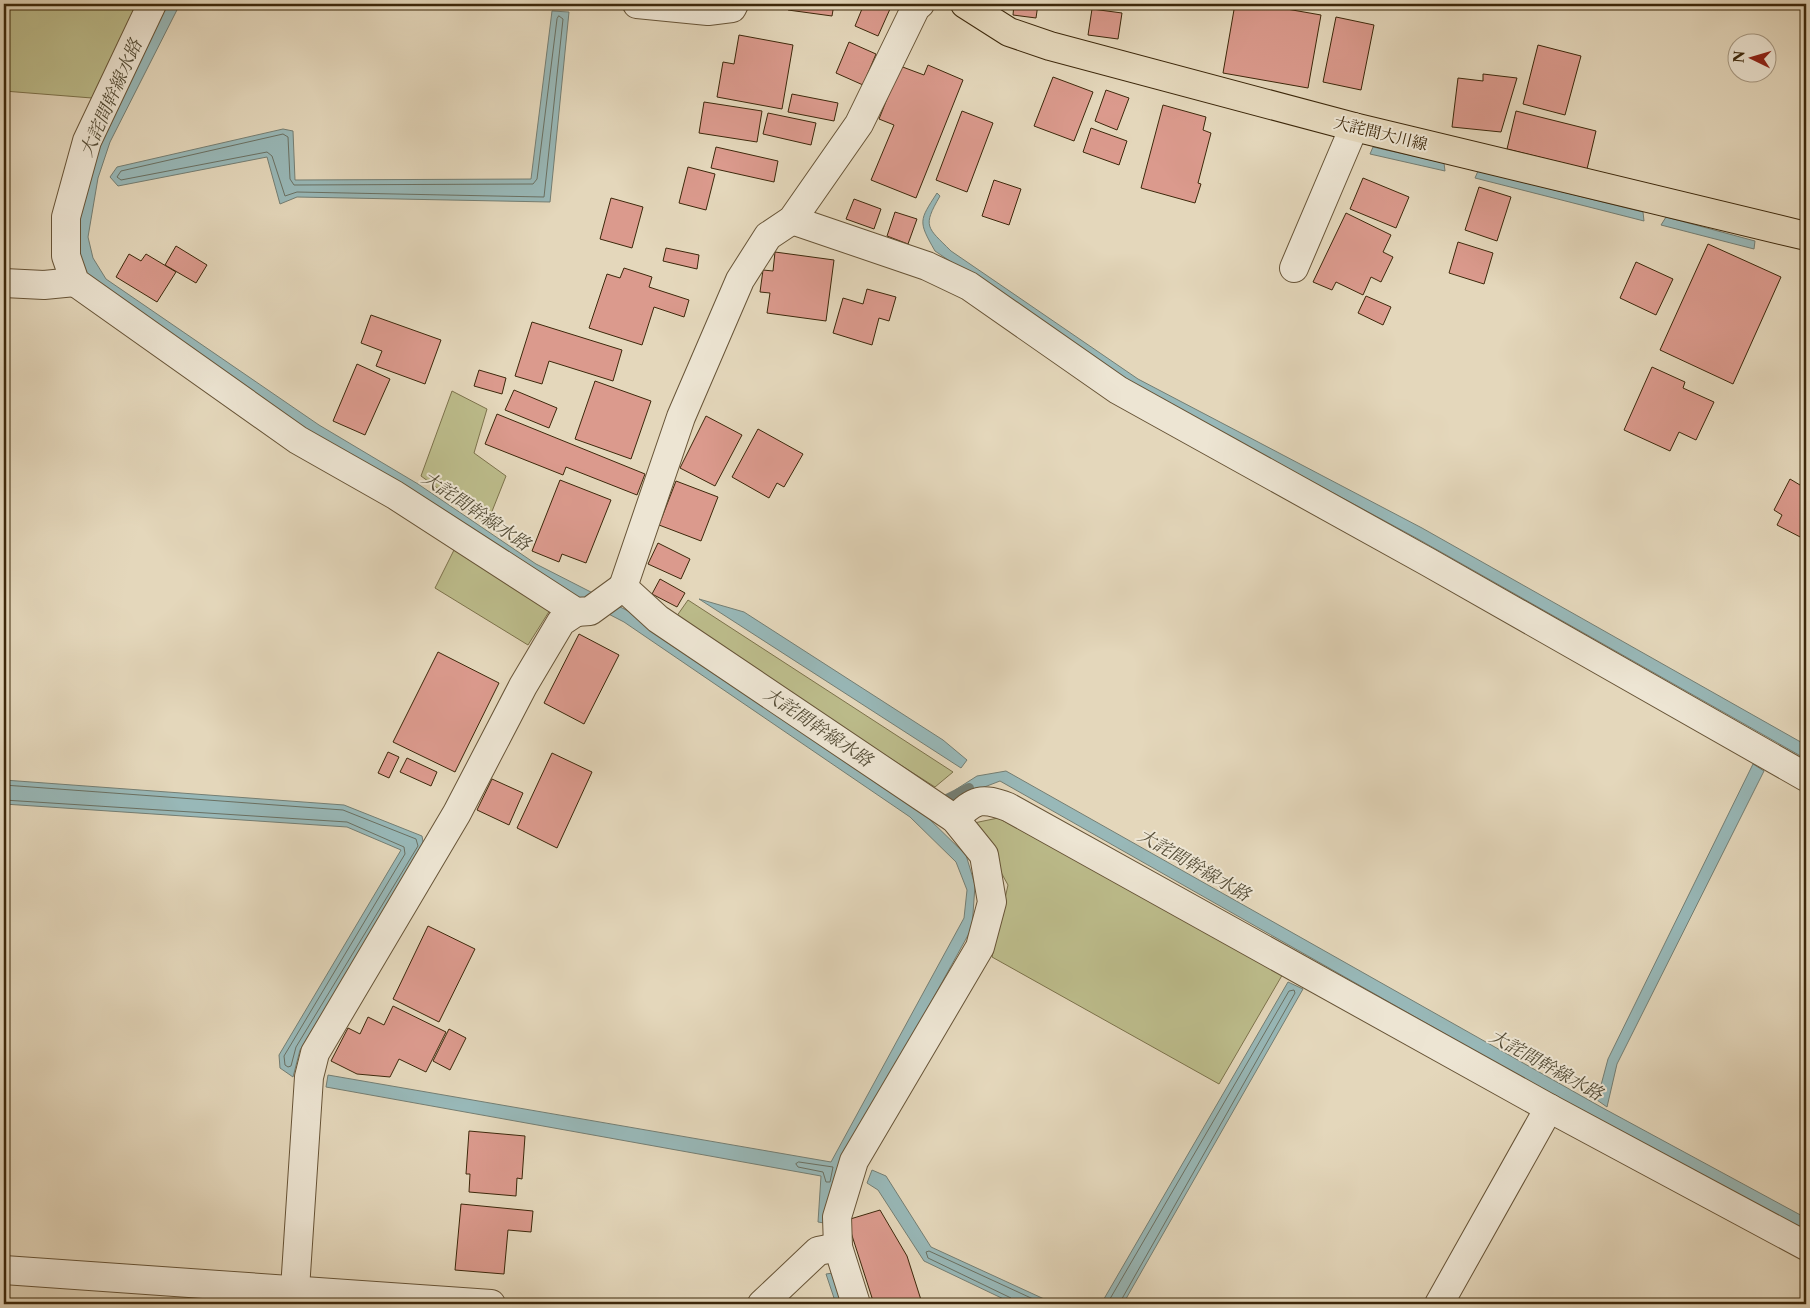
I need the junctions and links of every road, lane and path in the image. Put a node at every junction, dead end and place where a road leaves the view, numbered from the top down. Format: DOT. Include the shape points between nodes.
graph roads {
  1 [pos="152,4"];
  2 [pos="637,4"];
  3 [pos="734,4"];
  4 [pos="920,4"];
  5 [pos="965,4"];
  6 [pos="1354,127"];
  7 [pos="792,220"];
  8 [pos="1806,236"];
  9 [pos="1294,268"];
  10 [pos="75,282"];
  11 [pos="4,283"];
  12 [pos="618,591"];
  13 [pos="583,611"];
  14 [pos="1806,777"];
  15 [pos="955,819"];
  16 [pos="1549,1108"];
  17 [pos="1806,1246"];
  18 [pos="838,1247"];
  19 [pos="4,1270"];
  20 [pos="295,1289"];
  21 [pos="491,1304"];
  22 [pos="762,1304"];
  23 [pos="856,1304"];
  24 [pos="1439,1304"];
  1 -- 10 [label="street" via="87,141 66,217 66,256"];
  2 -- 3 [label="street" via="708,11 732,8"];
  4 -- 7 [label="street" via="858,124"];
  5 -- 6 [label="main road, 大詫間大川線" via="1009,32 1050,46"];
  6 -- 8 [label="main road, 大詫間大川線"];
  6 -- 9 [label="street"];
  7 -- 12 [label="street" via="768,236 740,280 681,417"];
  7 -- 14 [label="street" via="928,266 969,286 1118,390"];
  10 -- 11 [label="street" via="44,286"];
  10 -- 13 [label="street" via="298,440 395,495"];
  12 -- 13 [label="street"];
  12 -- 15 [label="street"];
  13 -- 20 [label="street" via="561,622 457,813 315,1053 309,1077"];
  15 -- 16 [label="street" via="970,804 987,799 1008,807"];
  15 -- 18 [label="street" via="984,855 992,902 980,947 854,1161 836,1217"];
  16 -- 17 [label="street"];
  16 -- 24 [label="street"];
  18 -- 22 [label="street" via="818,1251"];
  18 -- 23 [label="street"];
  19 -- 20 [label="street"];
  20 -- 21 [label="street"];
}
